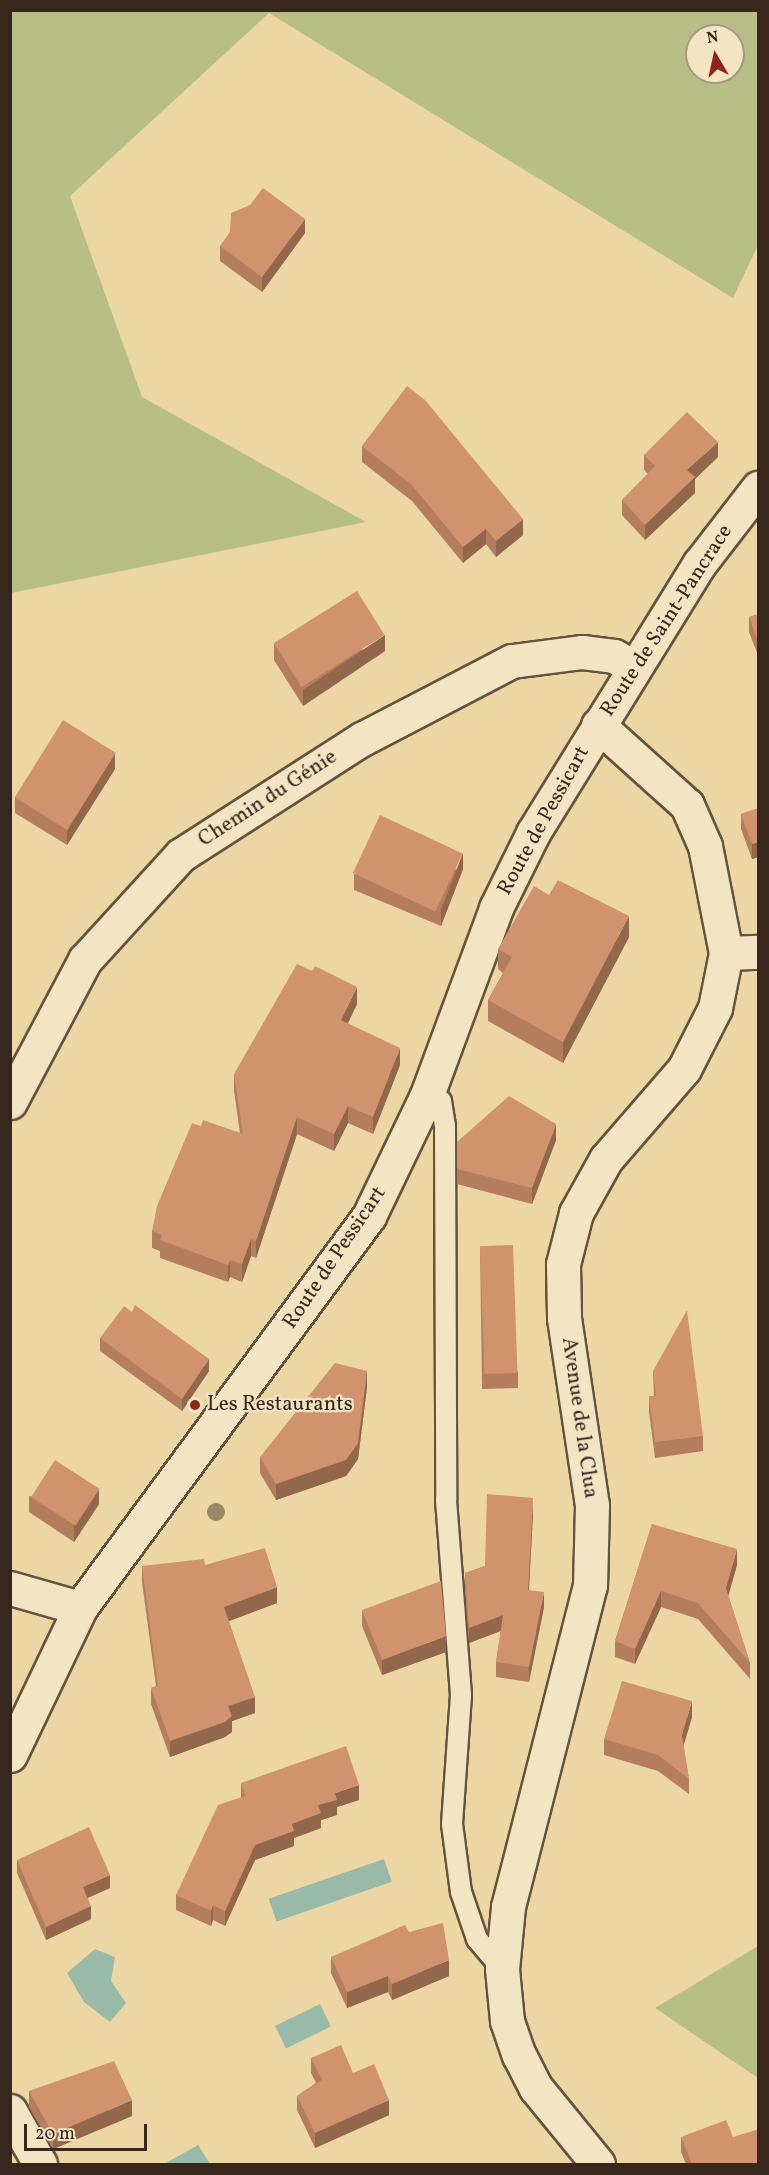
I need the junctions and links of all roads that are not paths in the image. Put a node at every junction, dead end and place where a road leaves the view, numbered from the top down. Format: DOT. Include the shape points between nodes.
graph roads {
  1 [pos="759,488"];
  2 [pos="634,667"];
  3 [pos="598,725"];
  4 [pos="759,952"];
  5 [pos="726,953"];
  6 [pos="427,1095"];
  7 [pos="10,1102"];
  8 [pos="10,1588"];
  9 [pos="80,1608"];
  10 [pos="10,1755"];
  11 [pos="502,1969"];
  12 [pos="10,2111"];
  13 [pos="40,2164"];
  14 [pos="598,2164"];
  1 -- 2 [label="street, Route de Saint-Pancrace" via="700,563"];
  2 -- 3 [label="street, Route de Saint-Pancrace"];
  2 -- 7 [label="street, Chemin du Génie" via="614,656 582,652 512,661 362,739 181,855 85,960"];
  3 -- 5 [label="street, Avenue de la Clua" via="687,805 705,846"];
  3 -- 6 [label="street, Route de Pessicart" via="533,833 496,908"];
  4 -- 5 [label="street"];
  5 -- 11 [label="street, Avenue de la Clua" via="715,1008 684,1069 606,1159 576,1213 563,1264 564,1318 592,1505 590,1585 508,1907"];
  6 -- 9 [label="street, Route de Pessicart" via="369,1215"];
  6 -- 11 [label="lane" via="441,1101 446,1125 446,1500 462,1695 452,1824 461,1892 477,1939"];
  8 -- 9 [label="street"];
  9 -- 10 [label="street, Route de Pessicart"];
  11 -- 14 [label="street, Avenue de la Clua" via="507,2022 519,2055 536,2088"];
  12 -- 13 [label="street"];
}
